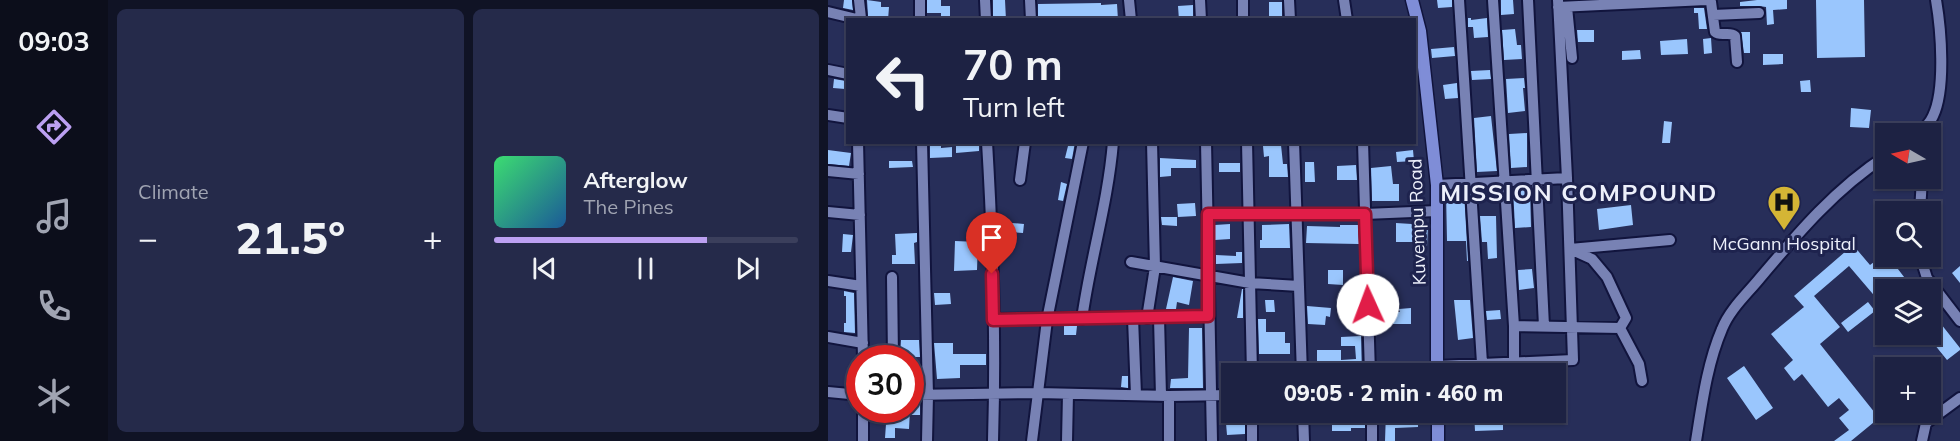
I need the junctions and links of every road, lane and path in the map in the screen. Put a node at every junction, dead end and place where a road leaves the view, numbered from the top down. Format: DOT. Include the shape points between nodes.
graph roads {
  1 [pos="859,0"];
  2 [pos="920,0"];
  3 [pos="985,0"];
  4 [pos="1030,0"];
  5 [pos="1129,0"];
  6 [pos="1200,0"];
  7 [pos="1243,0"];
  8 [pos="1289,0"];
  9 [pos="1344,0"];
  10 [pos="1412,0"];
  11 [pos="1458,0"];
  12 [pos="1493,0"];
  13 [pos="1528,0"];
  14 [pos="1706,0"];
  15 [pos="1936,0"];
  16 [pos="1651,2"];
  17 [pos="1561,5"];
  18 [pos="828,12"];
  19 [pos="1759,13"];
  20 [pos="1713,15"];
  21 [pos="856,18"];
  22 [pos="861,18"];
  23 [pos="920,18"];
  24 [pos="986,18"];
  25 [pos="1031,18"];
  26 [pos="1131,18"];
  27 [pos="1201,18"];
  28 [pos="1243,18"];
  29 [pos="1290,18"];
  30 [pos="1347,18"];
  31 [pos="1415,18"];
  32 [pos="1417,31"];
  33 [pos="1572,58"];
  34 [pos="1737,62"];
  35 [pos="828,70"];
  36 [pos="846,74"];
  37 [pos="828,115"];
  38 [pos="846,118"];
  39 [pos="1929,123"];
  40 [pos="858,144"];
  41 [pos="922,144"];
  42 [pos="987,144"];
  43 [pos="1025,144"];
  44 [pos="1083,144"];
  45 [pos="1113,144"];
  46 [pos="1152,144"];
  47 [pos="1206,144"];
  48 [pos="1247,144"];
  49 [pos="1294,144"];
  50 [pos="1363,144"];
  51 [pos="1875,163"];
  52 [pos="828,171"];
  53 [pos="859,174"];
  54 [pos="1567,178"];
  55 [pos="1537,179"];
  56 [pos="1020,180"];
  57 [pos="1505,181"];
  58 [pos="1470,182"];
  59 [pos="1437,185"];
  60 [pos="1437,211"];
  61 [pos="828,212"];
  62 [pos="1296,213"];
  63 [pos="1208,214"];
  64 [pos="1249,214"];
  65 [pos="1365,214"];
  66 [pos="860,215"];
  67 [pos="1670,240"];
  68 [pos="1570,249"];
  69 [pos="1131,262"];
  70 [pos="1155,267"];
  71 [pos="1924,267"];
  72 [pos="892,277"];
  73 [pos="1208,277"];
  74 [pos="828,280"];
  75 [pos="1250,283"];
  76 [pos="861,286"];
  77 [pos="1299,286"];
  78 [pos="1208,316"];
  79 [pos="1133,318"];
  80 [pos="1147,318"];
  81 [pos="1159,318"];
  82 [pos="1082,319"];
  83 [pos="993,320"];
  84 [pos="1047,320"];
  85 [pos="1960,321"];
  86 [pos="1544,326"];
  87 [pos="1514,327"];
  88 [pos="1572,327"];
  89 [pos="1620,328"];
  90 [pos="828,337"];
  91 [pos="862,343"];
  92 [pos="893,345"];
  93 [pos="1252,363"];
  94 [pos="1302,363"];
  95 [pos="1371,363"];
  96 [pos="1437,363"];
  97 [pos="1482,363"];
  98 [pos="1514,363"];
  99 [pos="1642,381"];
  100 [pos="828,392"];
  101 [pos="1038,393"];
  102 [pos="1068,393"];
  103 [pos="846,394"];
  104 [pos="924,394"];
  105 [pos="928,394"];
  106 [pos="995,394"];
  107 [pos="1137,395"];
  108 [pos="1165,396"];
  109 [pos="1211,396"];
  110 [pos="1221,396"];
  111 [pos="1960,398"];
  112 [pos="863,423"];
  113 [pos="1252,423"];
  114 [pos="1303,423"];
  115 [pos="1372,423"];
  116 [pos="1438,423"];
  117 [pos="863,441"];
  118 [pos="927,441"];
  119 [pos="993,441"];
  120 [pos="1032,441"];
  121 [pos="1067,441"];
  122 [pos="1169,441"];
  123 [pos="1212,441"];
  124 [pos="1252,441"];
  125 [pos="1304,441"];
  126 [pos="1372,441"];
  127 [pos="1438,441"];
  128 [pos="1696,441"];
  129 [pos="1922,441"];
  1 -- 22 [label="street"];
  2 -- 23 [label="street"];
  3 -- 24 [label="street"];
  4 -- 25 [label="street"];
  5 -- 26 [label="street"];
  6 -- 27 [label="street"];
  7 -- 28 [label="street"];
  8 -- 29 [label="street"];
  9 -- 30 [label="street"];
  10 -- 31 [label="main road, Kuvempu Road"];
  11 -- 58 [label="street"];
  12 -- 57 [label="street"];
  13 -- 55 [label="street"];
  14 -- 16 [label="street"];
  14 -- 20 [label="street" via="1711,2"];
  15 -- 39 [label="street" via="1941,68 1938,100"];
  16 -- 17 [label="street"];
  17 -- 33 [label="street"];
  17 -- 54 [label="street"];
  18 -- 21 [label="street"];
  19 -- 20 [label="street"];
  20 -- 34 [label="street" via="1716,33 1735,36"];
  32 -- 59 [label="main road, Kuvempu Road"];
  35 -- 36 [label="street"];
  37 -- 38 [label="street"];
  40 -- 53 [label="street"];
  41 -- 105 [label="street"];
  42 -- 83 [label="street"];
  43 -- 56 [label="street"];
  44 -- 84 [label="street"];
  45 -- 82 [label="street"];
  46 -- 70 [label="street"];
  47 -- 63 [label="street"];
  48 -- 64 [label="street"];
  49 -- 62 [label="street"];
  50 -- 65 [label="street"];
  51 -- 128 [label="street" via="1835,195 1729,315 1707,378"];
  52 -- 53 [label="street"];
  53 -- 66 [label="street"];
  54 -- 55 [label="street"];
  54 -- 68 [label="street"];
  55 -- 57 [label="street"];
  55 -- 86 [label="street"];
  57 -- 58 [label="street"];
  57 -- 87 [label="street"];
  58 -- 59 [label="street"];
  58 -- 97 [label="street"];
  59 -- 60 [label="main road, Kuvempu Road"];
  60 -- 65 [label="street"];
  60 -- 96 [label="main road, Kuvempu Road"];
  61 -- 66 [label="street"];
  62 -- 64 [label="street"];
  62 -- 65 [label="street"];
  62 -- 77 [label="street"];
  63 -- 64 [label="street"];
  63 -- 73 [label="street"];
  64 -- 75 [label="street"];
  65 -- 95 [label="street"];
  66 -- 76 [label="street"];
  67 -- 68 [label="street"];
  68 -- 88 [label="street"];
  68 -- 89 [label="street" via="1592,259 1607,278 1626,318"];
  69 -- 70 [label="street"];
  70 -- 73 [label="street"];
  70 -- 80 [label="street"];
  71 -- 85 [label="street" via="1927,278"];
  72 -- 92 [label="street"];
  73 -- 75 [label="street"];
  73 -- 78 [label="street"];
  74 -- 76 [label="street"];
  75 -- 77 [label="street"];
  75 -- 93 [label="street"];
  76 -- 91 [label="street"];
  77 -- 94 [label="street"];
  78 -- 81 [label="street"];
  78 -- 109 [label="street"];
  79 -- 80 [label="street"];
  79 -- 82 [label="street"];
  79 -- 107 [label="street"];
  80 -- 81 [label="street"];
  81 -- 108 [label="street"];
  82 -- 84 [label="street"];
  83 -- 84 [label="street"];
  83 -- 106 [label="street"];
  84 -- 101 [label="street"];
  86 -- 87 [label="street"];
  86 -- 88 [label="street"];
  87 -- 98 [label="street"];
  88 -- 89 [label="street"];
  88 -- 98 [label="street" via="1574,360"];
  89 -- 99 [label="street" via="1639,364"];
  90 -- 91 [label="street"];
  100 -- 103 [label="street"];
  101 -- 102 [label="street"];
  101 -- 106 [label="street"];
  101 -- 120 [label="street"];
  102 -- 107 [label="street"];
  102 -- 121 [label="street"];
  104 -- 105 [label="street"];
  105 -- 106 [label="street"];
  105 -- 118 [label="street"];
  106 -- 119 [label="street"];
  107 -- 108 [label="street"];
  108 -- 109 [label="street"];
  108 -- 122 [label="street"];
  109 -- 110 [label="street"];
  109 -- 123 [label="street"];
  111 -- 129 [label="street" via="1926,423"];
  112 -- 117 [label="street"];
  113 -- 124 [label="street"];
  114 -- 125 [label="street"];
  115 -- 126 [label="street"];
  116 -- 127 [label="main road"];
}
